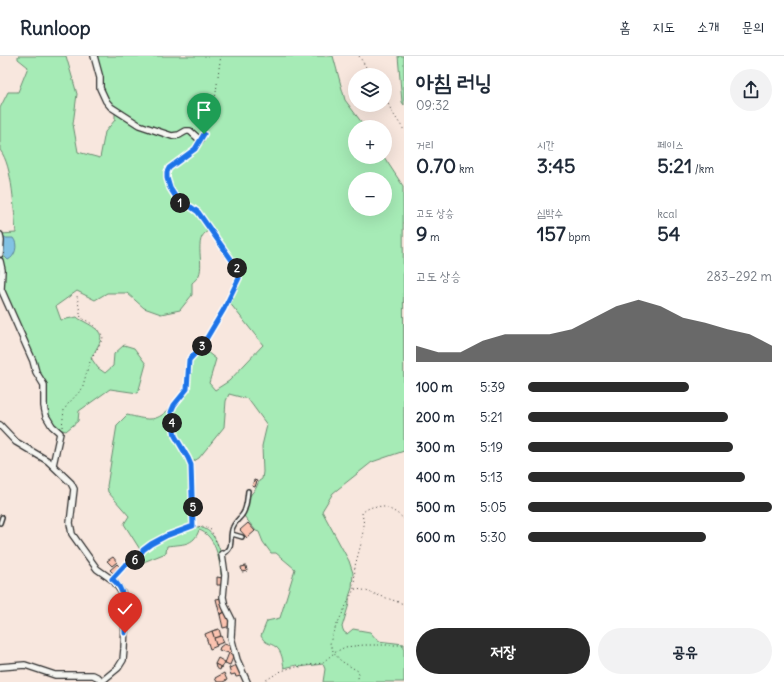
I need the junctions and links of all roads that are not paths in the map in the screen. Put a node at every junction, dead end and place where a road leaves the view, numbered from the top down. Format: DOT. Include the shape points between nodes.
graph roads {
  1 [pos="94,56"];
  2 [pos="200,140"];
  3 [pos="0,235"];
  4 [pos="0,254"];
  5 [pos="0,261"];
  6 [pos="0,425"];
  7 [pos="52,465"];
  8 [pos="248,491"];
  9 [pos="2,517"];
  10 [pos="0,523"];
  11 [pos="232,534"];
  12 [pos="242,537"];
  13 [pos="222,554"];
  14 [pos="0,667"];
  15 [pos="75,674"];
  16 [pos="73,682"];
  17 [pos="101,682"];
  18 [pos="248,682"];
  1 -- 2 [label="street" via="100,88 111,107 139,125 172,136 190,131"];
  3 -- 4 [label="street"];
  5 -- 7 [label="street" via="1,289 44,385 46,416 60,433"];
  6 -- 7 [label="street" via="16,442"];
  7 -- 17 [label="street" via="69,480 74,489 70,526 72,534 97,569 118,586 124,598 123,660 120,666"];
  8 -- 11 [label="lane" via="244,513 234,525"];
  9 -- 10 [label="lane"];
  11 -- 12 [label="lane"];
  11 -- 13 [label="lane" via="229,549"];
  13 -- 18 [label="street" via="225,575 223,597 232,620 231,637 237,660"];
  14 -- 15 [label="street" via="25,664 55,675"];
  15 -- 16 [label="street"];
  15 -- 17 [label="street" via="93,675"];
}
